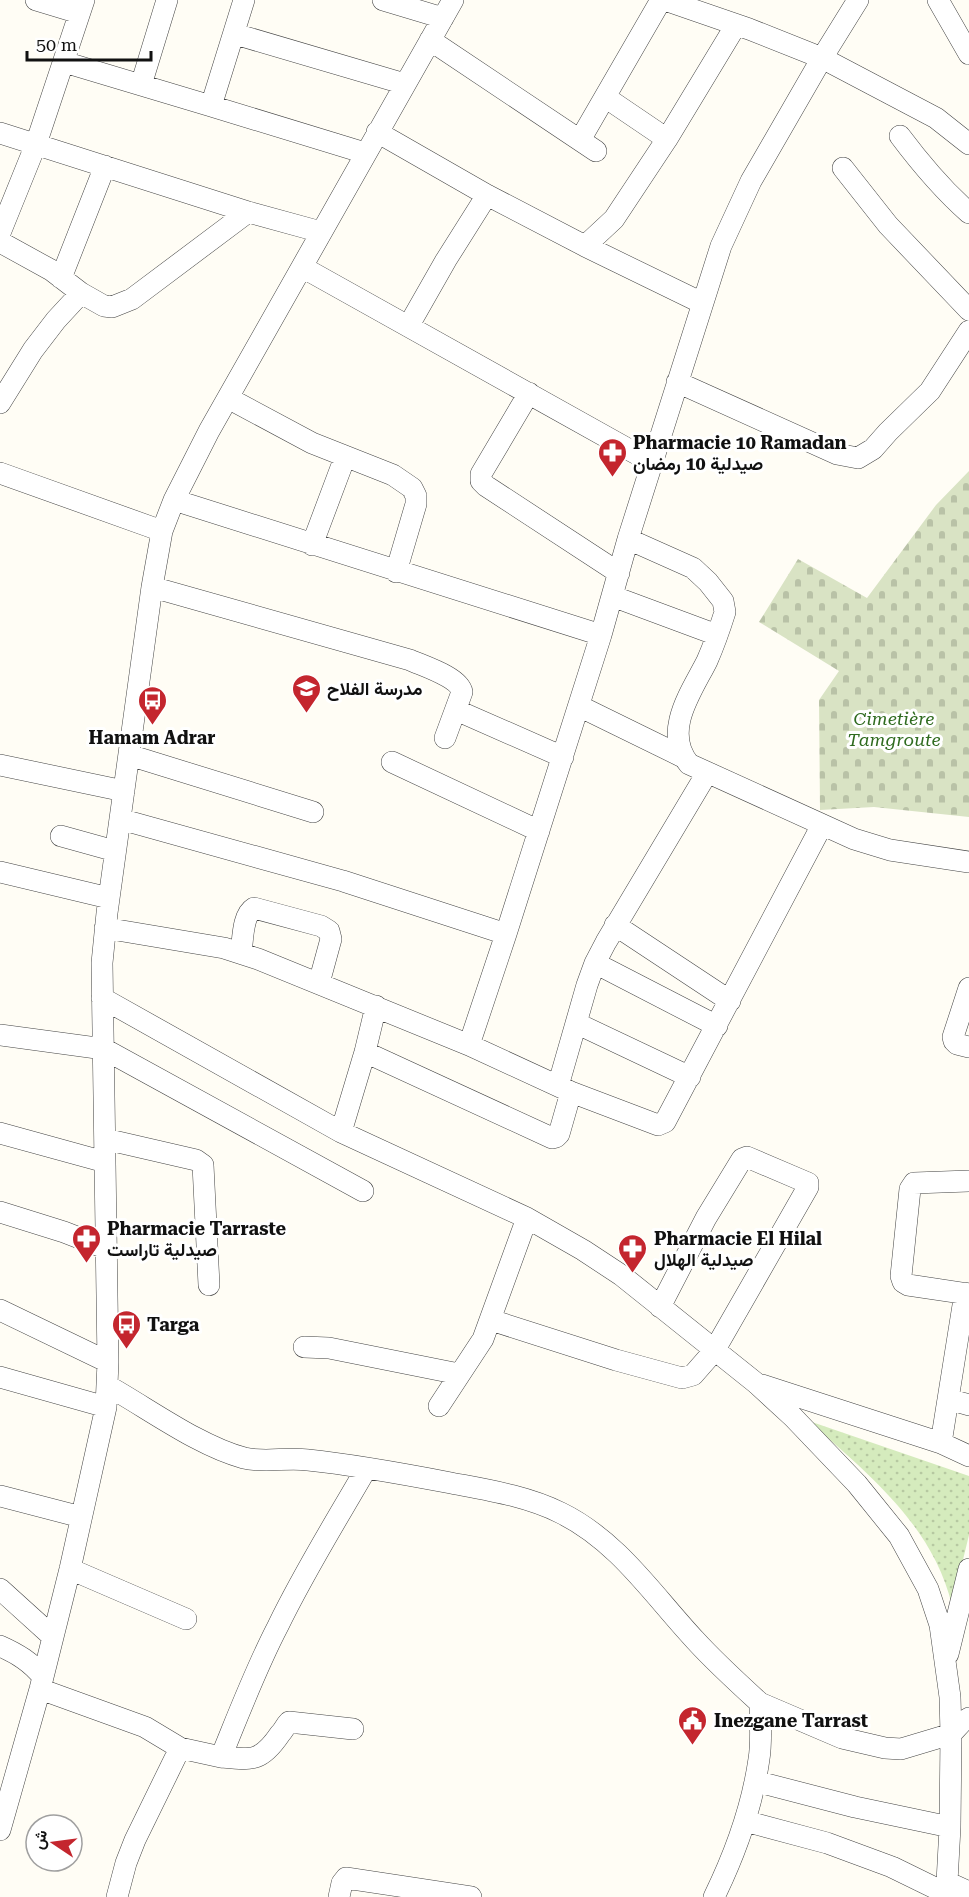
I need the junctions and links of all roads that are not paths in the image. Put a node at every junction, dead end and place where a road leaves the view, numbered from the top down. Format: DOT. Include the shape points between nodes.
graph roads {
  1 [pos="36,0"];
  2 [pos="167,0"];
  3 [pos="244,0"];
  4 [pos="383,0"];
  5 [pos="663,0"];
  6 [pos="709,0"];
  7 [pos="938,0"];
  8 [pos="849,3"];
  9 [pos="82,7"];
  10 [pos="448,9"];
  11 [pos="730,23"];
  12 [pos="235,34"];
  13 [pos="430,40"];
  14 [pos="969,54"];
  15 [pos="822,58"];
  16 [pos="64,62"];
  17 [pos="405,84"];
  18 [pos="141,85"];
  19 [pos="605,97"];
  20 [pos="211,106"];
  21 [pos="377,132"];
  22 [pos="0,133"];
  23 [pos="900,136"];
  24 [pos="667,139"];
  25 [pos="36,144"];
  26 [pos="969,144"];
  27 [pos="365,153"];
  28 [pos="105,165"];
  29 [pos="843,168"];
  30 [pos="487,195"];
  31 [pos="248,212"];
  32 [pos="969,213"];
  33 [pos="321,232"];
  34 [pos="0,233"];
  35 [pos="0,242"];
  36 [pos="585,246"];
  37 [pos="302,267"];
  38 [pos="61,278"];
  39 [pos="81,293"];
  40 [pos="702,303"];
  41 [pos="969,310"];
  42 [pos="408,325"];
  43 [pos="969,331"];
  44 [pos="677,382"];
  45 [pos="529,393"];
  46 [pos="228,398"];
  47 [pos="0,403"];
  48 [pos="345,457"];
  49 [pos="653,463"];
  50 [pos="0,473"];
  51 [pos="174,500"];
  52 [pos="162,531"];
  53 [pos="628,539"];
  54 [pos="312,544"];
  55 [pos="396,572"];
  56 [pos="619,573"];
  57 [pos="152,587"];
  58 [pos="612,596"];
  59 [pos="601,635"];
  60 [pos="717,635"];
  61 [pos="579,706"];
  62 [pos="456,710"];
  63 [pos="445,738"];
  64 [pos="129,755"];
  65 [pos="563,757"];
  66 [pos="683,757"];
  67 [pos="392,762"];
  68 [pos="0,765"];
  69 [pos="707,772"];
  70 [pos="124,791"];
  71 [pos="313,812"];
  72 [pos="120,819"];
  73 [pos="822,825"];
  74 [pos="539,831"];
  75 [pos="61,836"];
  76 [pos="115,851"];
  77 [pos="969,862"];
  78 [pos="0,872"];
  79 [pos="109,898"];
  80 [pos="615,926"];
  81 [pos="105,928"];
  82 [pos="506,934"];
  83 [pos="241,953"];
  84 [pos="595,963"];
  85 [pos="319,983"];
  86 [pos="969,988"];
  87 [pos="102,998"];
  88 [pos="730,1002"];
  89 [pos="376,1006"];
  90 [pos="576,1023"];
  91 [pos="717,1026"];
  92 [pos="0,1035"];
  93 [pos="469,1045"];
  94 [pos="969,1047"];
  95 [pos="104,1049"];
  96 [pos="365,1052"];
  97 [pos="690,1077"];
  98 [pos="565,1089"];
  99 [pos="341,1132"];
  100 [pos="0,1133"];
  101 [pos="105,1139"];
  102 [pos="105,1162"];
  103 [pos="969,1181"];
  104 [pos="363,1191"];
  105 [pos="0,1212"];
  106 [pos="527,1218"];
  107 [pos="105,1248"];
  108 [pos="209,1285"];
  109 [pos="967,1293"];
  110 [pos="660,1307"];
  111 [pos="0,1310"];
  112 [pos="491,1320"];
  113 [pos="304,1347"];
  114 [pos="714,1351"];
  115 [pos="108,1362"];
  116 [pos="459,1374"];
  117 [pos="0,1377"];
  118 [pos="756,1383"];
  119 [pos="107,1396"];
  120 [pos="948,1399"];
  121 [pos="969,1405"];
  122 [pos="439,1406"];
  123 [pos="941,1443"];
  124 [pos="969,1456"];
  125 [pos="366,1469"];
  126 [pos="0,1496"];
  127 [pos="81,1517"];
  128 [pos="70,1569"];
  129 [pos="969,1569"];
  130 [pos="0,1589"];
  131 [pos="964,1608"];
  132 [pos="186,1618"];
  133 [pos="54,1637"];
  134 [pos="0,1646"];
  135 [pos="946,1661"];
  136 [pos="42,1683"];
  137 [pos="760,1703"];
  138 [pos="969,1718"];
  139 [pos="353,1730"];
  140 [pos="951,1734"];
  141 [pos="180,1748"];
  142 [pos="221,1757"];
  143 [pos="755,1781"];
  144 [pos="745,1821"];
  145 [pos="950,1827"];
  146 [pos="0,1830"];
  147 [pos="946,1891"];
  148 [pos="969,1892"];
  149 [pos="117,1897"];
  150 [pos="339,1897"];
  151 [pos="471,1897"];
  152 [pos="714,1897"];
  1 -- 9 [label="street"];
  2 -- 18 [label="street"];
  3 -- 12 [label="street"];
  4 -- 10 [label="street"];
  5 -- 11 [label="street"];
  5 -- 19 [label="street"];
  6 -- 11 [label="street"];
  7 -- 14 [label="street"];
  8 -- 15 [label="street"];
  9 -- 16 [label="street"];
  10 -- 13 [label="street"];
  11 -- 15 [label="street"];
  11 -- 24 [label="street"];
  12 -- 17 [label="street"];
  12 -- 20 [label="street"];
  13 -- 17 [label="street"];
  13 -- 19 [label="street" via="588,145"];
  15 -- 26 [label="street" via="915,106"];
  15 -- 40 [label="street" via="751,181 721,246"];
  16 -- 18 [label="street"];
  16 -- 25 [label="street"];
  17 -- 21 [label="street"];
  18 -- 20 [label="street"];
  19 -- 24 [label="street"];
  20 -- 27 [label="street"];
  21 -- 27 [label="street"];
  21 -- 30 [label="street"];
  22 -- 25 [label="street"];
  23 -- 32 [label="street" via="948,195"];
  24 -- 36 [label="street" via="614,219"];
  25 -- 28 [label="street"];
  25 -- 34 [label="street"];
  27 -- 33 [label="street"];
  28 -- 31 [label="street"];
  28 -- 38 [label="street"];
  29 -- 41 [label="street" via="888,225"];
  30 -- 36 [label="street"];
  30 -- 42 [label="street"];
  31 -- 33 [label="street"];
  31 -- 39 [label="street" via="121,305 104,306"];
  33 -- 37 [label="street"];
  35 -- 38 [label="street"];
  36 -- 40 [label="street"];
  37 -- 42 [label="street"];
  37 -- 46 [label="street"];
  38 -- 39 [label="street"];
  39 -- 47 [label="street" via="33,350"];
  40 -- 44 [label="street"];
  42 -- 45 [label="street"];
  43 -- 44 [label="street" via="930,392 873,450 858,458 837,454"];
  44 -- 49 [label="street"];
  45 -- 49 [label="street"];
  45 -- 56 [label="street" via="481,474 481,481"];
  46 -- 48 [label="street"];
  46 -- 51 [label="street"];
  48 -- 54 [label="street"];
  48 -- 55 [label="street" via="393,475 412,488 416,496"];
  49 -- 53 [label="street"];
  50 -- 52 [label="street"];
  51 -- 52 [label="street"];
  51 -- 54 [label="street"];
  52 -- 57 [label="street"];
  53 -- 56 [label="street"];
  53 -- 60 [label="street" via="693,568 708,582 724,604"];
  54 -- 55 [label="street"];
  55 -- 59 [label="street"];
  56 -- 58 [label="street"];
  57 -- 62 [label="street" via="410,660 459,685 461,696"];
  57 -- 64 [label="street"];
  58 -- 59 [label="street"];
  58 -- 60 [label="street"];
  59 -- 61 [label="street"];
  60 -- 66 [label="street" via="681,711 679,738"];
  61 -- 65 [label="street"];
  61 -- 66 [label="street"];
  62 -- 63 [label="street"];
  62 -- 65 [label="street"];
  64 -- 70 [label="street"];
  64 -- 71 [label="street"];
  65 -- 74 [label="street"];
  66 -- 69 [label="street"];
  67 -- 74 [label="street"];
  68 -- 70 [label="street"];
  69 -- 73 [label="street"];
  69 -- 80 [label="street"];
  70 -- 72 [label="street"];
  72 -- 76 [label="street"];
  72 -- 82 [label="street" via="343,881"];
  73 -- 77 [label="street" via="891,849"];
  73 -- 88 [label="street"];
  74 -- 82 [label="street"];
  75 -- 76 [label="street"];
  76 -- 79 [label="street"];
  78 -- 79 [label="street"];
  79 -- 81 [label="street"];
  80 -- 84 [label="street"];
  80 -- 88 [label="street"];
  81 -- 83 [label="street"];
  81 -- 87 [label="street"];
  82 -- 93 [label="street"];
  83 -- 85 [label="street"];
  83 -- 85 [label="street" via="247,918 254,908 321,926 329,931 331,939"];
  84 -- 90 [label="street"];
  84 -- 91 [label="street"];
  85 -- 89 [label="street"];
  86 -- 94 [label="street" via="953,1037 957,1044"];
  87 -- 95 [label="street"];
  87 -- 99 [label="street"];
  88 -- 91 [label="street"];
  89 -- 93 [label="street"];
  89 -- 96 [label="street"];
  90 -- 97 [label="street"];
  90 -- 98 [label="street"];
  91 -- 97 [label="street"];
  92 -- 95 [label="street"];
  93 -- 98 [label="street"];
  95 -- 101 [label="street"];
  95 -- 104 [label="street"];
  96 -- 98 [label="street" via="552,1138 560,1134"];
  96 -- 99 [label="street"];
  97 -- 98 [label="street" via="665,1122 658,1125"];
  99 -- 106 [label="street"];
  100 -- 102 [label="street"];
  101 -- 102 [label="street"];
  101 -- 108 [label="street" via="196,1160 203,1165"];
  102 -- 107 [label="street"];
  103 -- 109 [label="street" via="915,1183 910,1189 901,1276 908,1284"];
  105 -- 107 [label="street"];
  106 -- 110 [label="street" via="621,1275"];
  106 -- 112 [label="street"];
  107 -- 115 [label="street"];
  109 -- 120 [label="street"];
  110 -- 114 [label="street"];
  110 -- 114 [label="street" via="742,1159 747,1157 808,1183"];
  111 -- 115 [label="street"];
  112 -- 114 [label="street" via="682,1378 693,1375"];
  112 -- 116 [label="street"];
  113 -- 116 [label="street" via="329,1348"];
  114 -- 118 [label="street"];
  115 -- 119 [label="street"];
  116 -- 122 [label="street"];
  117 -- 119 [label="street"];
  118 -- 123 [label="street"];
  118 -- 135 [label="street" via="857,1484 899,1536 928,1589"];
  119 -- 125 [label="street" via="235,1455 258,1460 312,1460"];
  119 -- 127 [label="street"];
  120 -- 121 [label="street"];
  120 -- 123 [label="street"];
  123 -- 124 [label="street"];
  125 -- 137 [label="street" via="492,1491 561,1513 589,1530 630,1565 695,1640"];
  125 -- 142 [label="street" via="278,1625"];
  126 -- 127 [label="street"];
  127 -- 128 [label="street"];
  128 -- 132 [label="street"];
  128 -- 133 [label="street"];
  129 -- 131 [label="street"];
  130 -- 133 [label="street"];
  131 -- 135 [label="street"];
  133 -- 136 [label="street"];
  134 -- 136 [label="street" via="33,1665"];
  135 -- 140 [label="street"];
  136 -- 141 [label="street" via="145,1727"];
  136 -- 146 [label="street"];
  137 -- 140 [label="street" via="842,1737 885,1748 901,1749"];
  137 -- 143 [label="street" via="760,1758"];
  138 -- 140 [label="street"];
  139 -- 142 [label="street" via="289,1722 258,1758"];
  140 -- 145 [label="street"];
  141 -- 142 [label="street"];
  141 -- 149 [label="street" via="135,1840"];
  143 -- 144 [label="street"];
  143 -- 145 [label="street"];
  144 -- 147 [label="street" via="827,1843"];
  144 -- 152 [label="street"];
  145 -- 147 [label="street"];
  147 -- 148 [label="street"];
  150 -- 151 [label="street" via="346,1878"];
}
